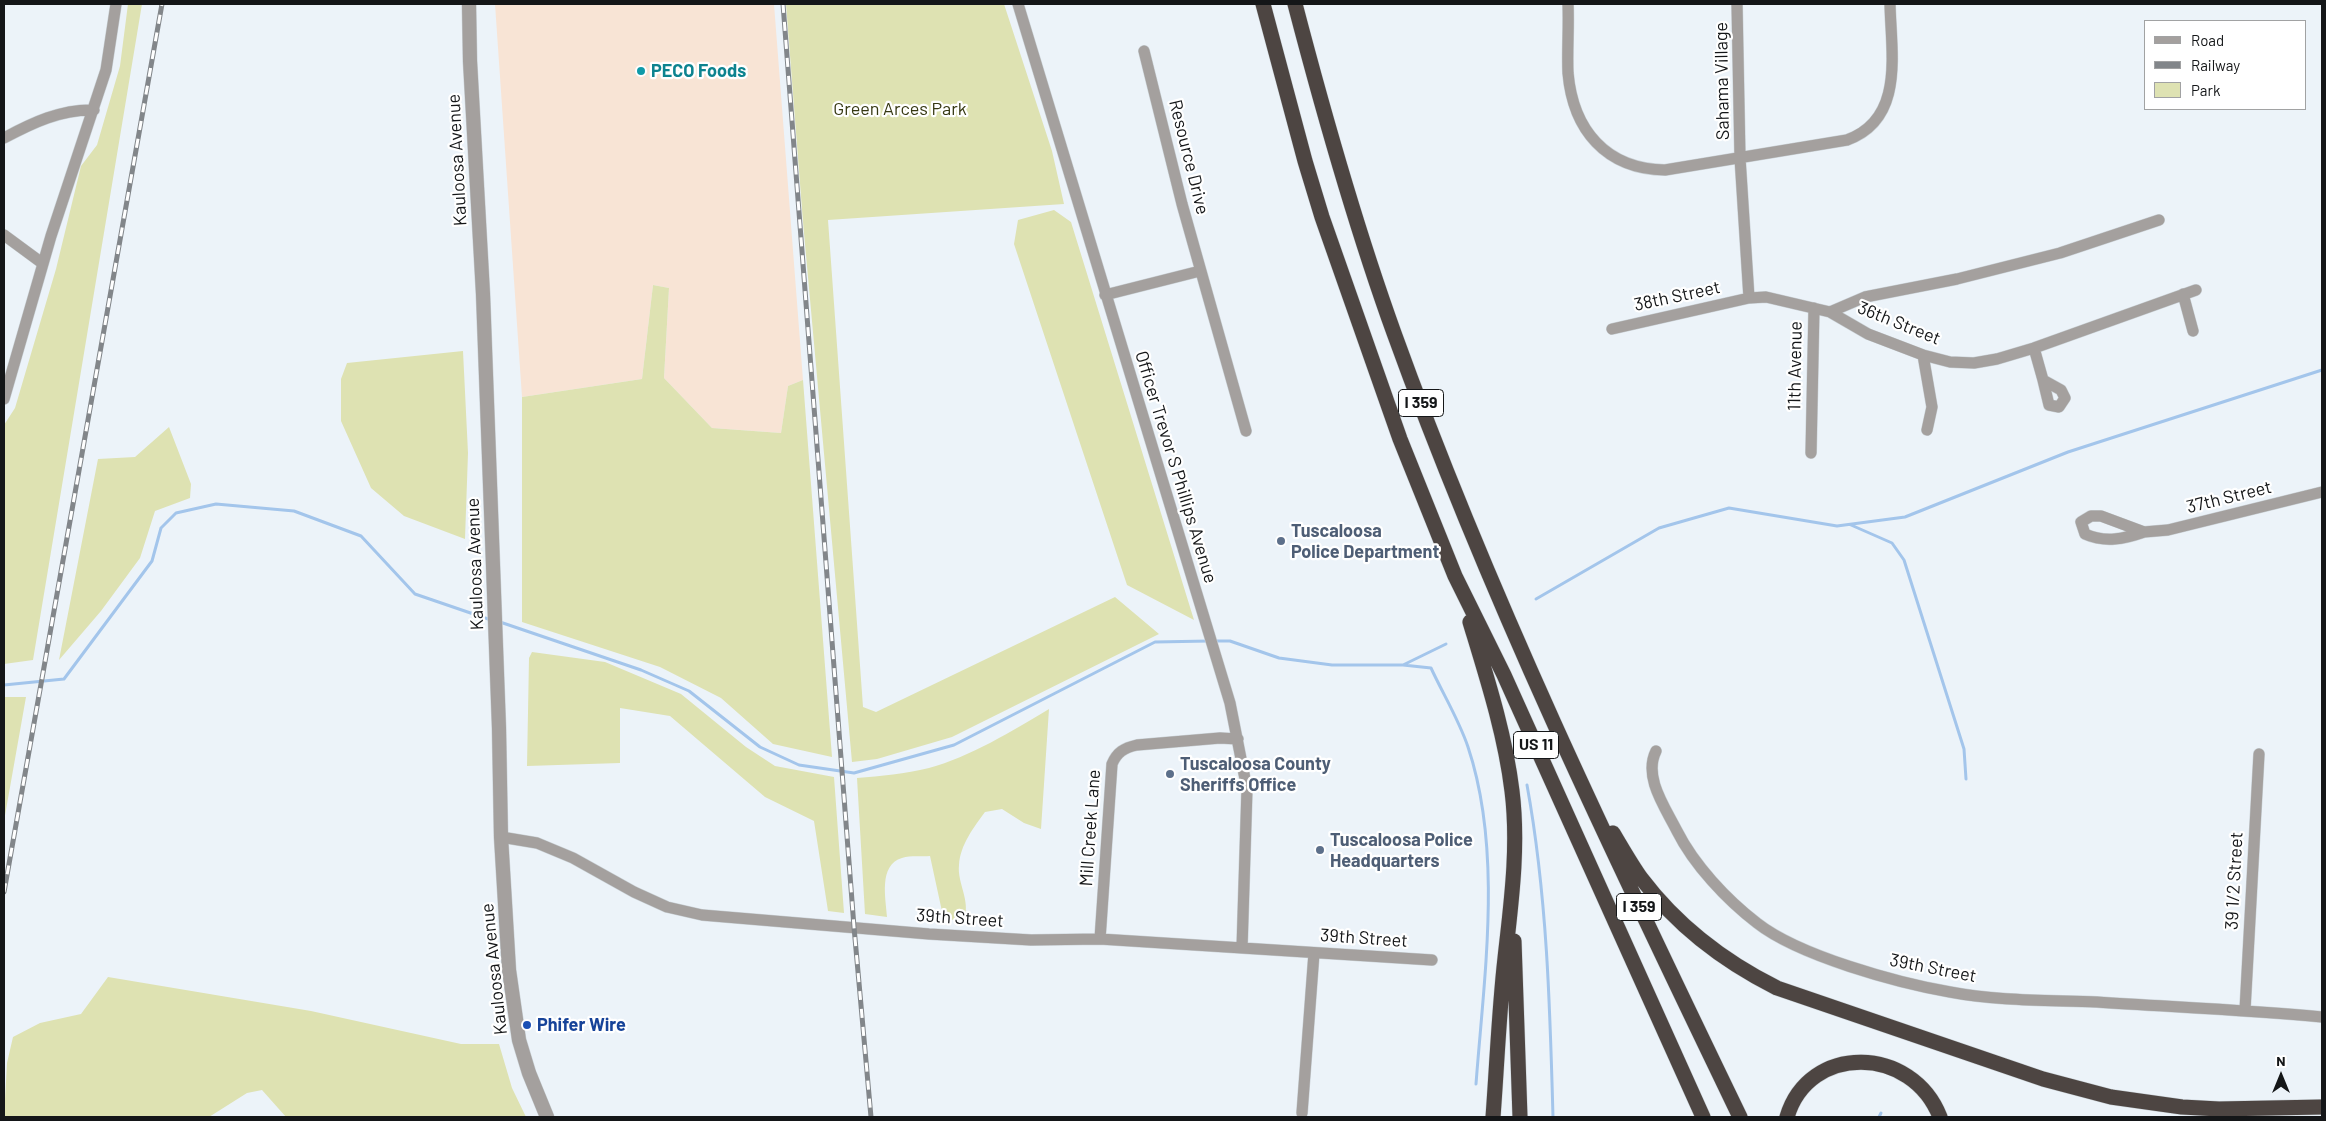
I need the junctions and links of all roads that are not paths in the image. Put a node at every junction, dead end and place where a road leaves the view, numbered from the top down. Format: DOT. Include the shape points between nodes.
graph roads {
  1 [pos="116,4"];
  2 [pos="469,4"];
  3 [pos="1018,4"];
  4 [pos="1263,4"];
  5 [pos="1296,4"];
  6 [pos="1568,4"];
  7 [pos="1737,4"];
  8 [pos="1890,4"];
  9 [pos="1144,51"];
  10 [pos="94,110"];
  11 [pos="4,138"];
  12 [pos="1740,158"];
  13 [pos="2159,220"];
  14 [pos="4,236"];
  15 [pos="42,263"];
  16 [pos="1200,271"];
  17 [pos="2196,290"];
  18 [pos="2183,294"];
  19 [pos="1105,295"];
  20 [pos="1749,298"];
  21 [pos="1814,308"];
  22 [pos="1830,312"];
  23 [pos="1612,329"];
  24 [pos="2193,331"];
  25 [pos="2034,348"];
  26 [pos="1923,355"];
  27 [pos="2043,380"];
  28 [pos="4,399"];
  29 [pos="1927,430"];
  30 [pos="1246,431"];
  31 [pos="1811,453"];
  32 [pos="2322,492"];
  33 [pos="2144,532"];
  34 [pos="1455,576"];
  35 [pos="1238,739"];
  36 [pos="1656,750"];
  37 [pos="2259,754"];
  38 [pos="1584,788"];
  39 [pos="501,837"];
  40 [pos="1511,909"];
  41 [pos="1100,939"];
  42 [pos="1242,948"];
  43 [pos="1314,953"];
  44 [pos="1432,960"];
  45 [pos="2245,1010"];
  46 [pos="2322,1017"];
  47 [pos="2322,1106"];
  48 [pos="1302,1113"];
  49 [pos="547,1117"];
  50 [pos="1493,1117"];
  51 [pos="1520,1117"];
  52 [pos="1703,1117"];
  53 [pos="1740,1117"];
  54 [pos="1787,1117"];
  55 [pos="1940,1117"];
  1 -- 10 [label="street" via="106,70"];
  2 -- 39 [label="street, Kauloosa Avenue" via="495,606"];
  3 -- 19 [label="street, Officer Trevor S Phillips Avenue"];
  4 -- 34 [label="highway, I 359" via="1322,217 1400,439"];
  5 -- 38 [label="highway, I 359" via="1330,134 1395,335 1492,584"];
  6 -- 12 [label="street, Sahama Village" via="1570,84 1579,118 1592,139 1609,155 1653,170"];
  7 -- 12 [label="street, Sahama Village"];
  8 -- 12 [label="street, Sahama Village" via="1890,88 1886,106 1877,121 1848,140"];
  9 -- 16 [label="street, Resource Drive"];
  10 -- 11 [label="street" via="58,114"];
  10 -- 15 [label="street"];
  12 -- 20 [label="street"];
  13 -- 22 [label="street, 36th Street" via="2060,254 1865,297"];
  14 -- 15 [label="street"];
  15 -- 28 [label="street"];
  16 -- 19 [label="street"];
  16 -- 30 [label="street, Resource Drive"];
  17 -- 18 [label="street, 36th Street"];
  18 -- 24 [label="street"];
  18 -- 25 [label="street, 36th Street"];
  19 -- 35 [label="street, Officer Trevor S Phillips Avenue" via="1230,703"];
  20 -- 21 [label="street, 11th Avenue" via="1766,297"];
  20 -- 23 [label="street, 38th Street"];
  21 -- 22 [label="street"];
  21 -- 31 [label="street, 11th Avenue"];
  22 -- 26 [label="street, 36th Street" via="1868,334"];
  25 -- 26 [label="street, 36th Street" via="1974,363 1950,362"];
  25 -- 27 [label="street"];
  26 -- 29 [label="street" via="1932,407"];
  32 -- 33 [label="street, 37th Street" via="2168,530"];
  34 -- 40 [label="highway" via="1505,741 1512,793"];
  34 -- 52 [label="highway, US 11" via="1504,676"];
  35 -- 41 [label="street, Mill Creek Lane" via="1137,745 1125,748 1114,758"];
  35 -- 42 [label="street, Officer Trevor S Phillips Avenue" via="1247,788"];
  36 -- 45 [label="street, 39th Street" via="1651,772 1686,848 1699,866 1757,924 1787,941 1885,977 1952,993"];
  37 -- 45 [label="street, 39 1/2 Street"];
  38 -- 47 [label="highway" via="1640,877 1687,930 1745,972 1777,988 2043,1080 2111,1097 2182,1107"];
  38 -- 53 [label="highway, I 359"];
  39 -- 41 [label="street, 39th Street" via="537,843 573,858 651,900 702,915 929,934 1031,940"];
  39 -- 49 [label="street, Kauloosa Avenue" via="512,1005 529,1073"];
  40 -- 50 [label="highway"];
  40 -- 51 [label="highway"];
  41 -- 42 [label="street, 39th Street"];
  42 -- 43 [label="street, 39th Street"];
  43 -- 44 [label="street, 39th Street"];
  43 -- 48 [label="street"];
  45 -- 46 [label="street, 39th Street"];
  54 -- 55 [label="highway" via="1792,1103 1806,1084 1837,1066 1860,1062 1884,1065 1906,1074 1924,1089"];
}
